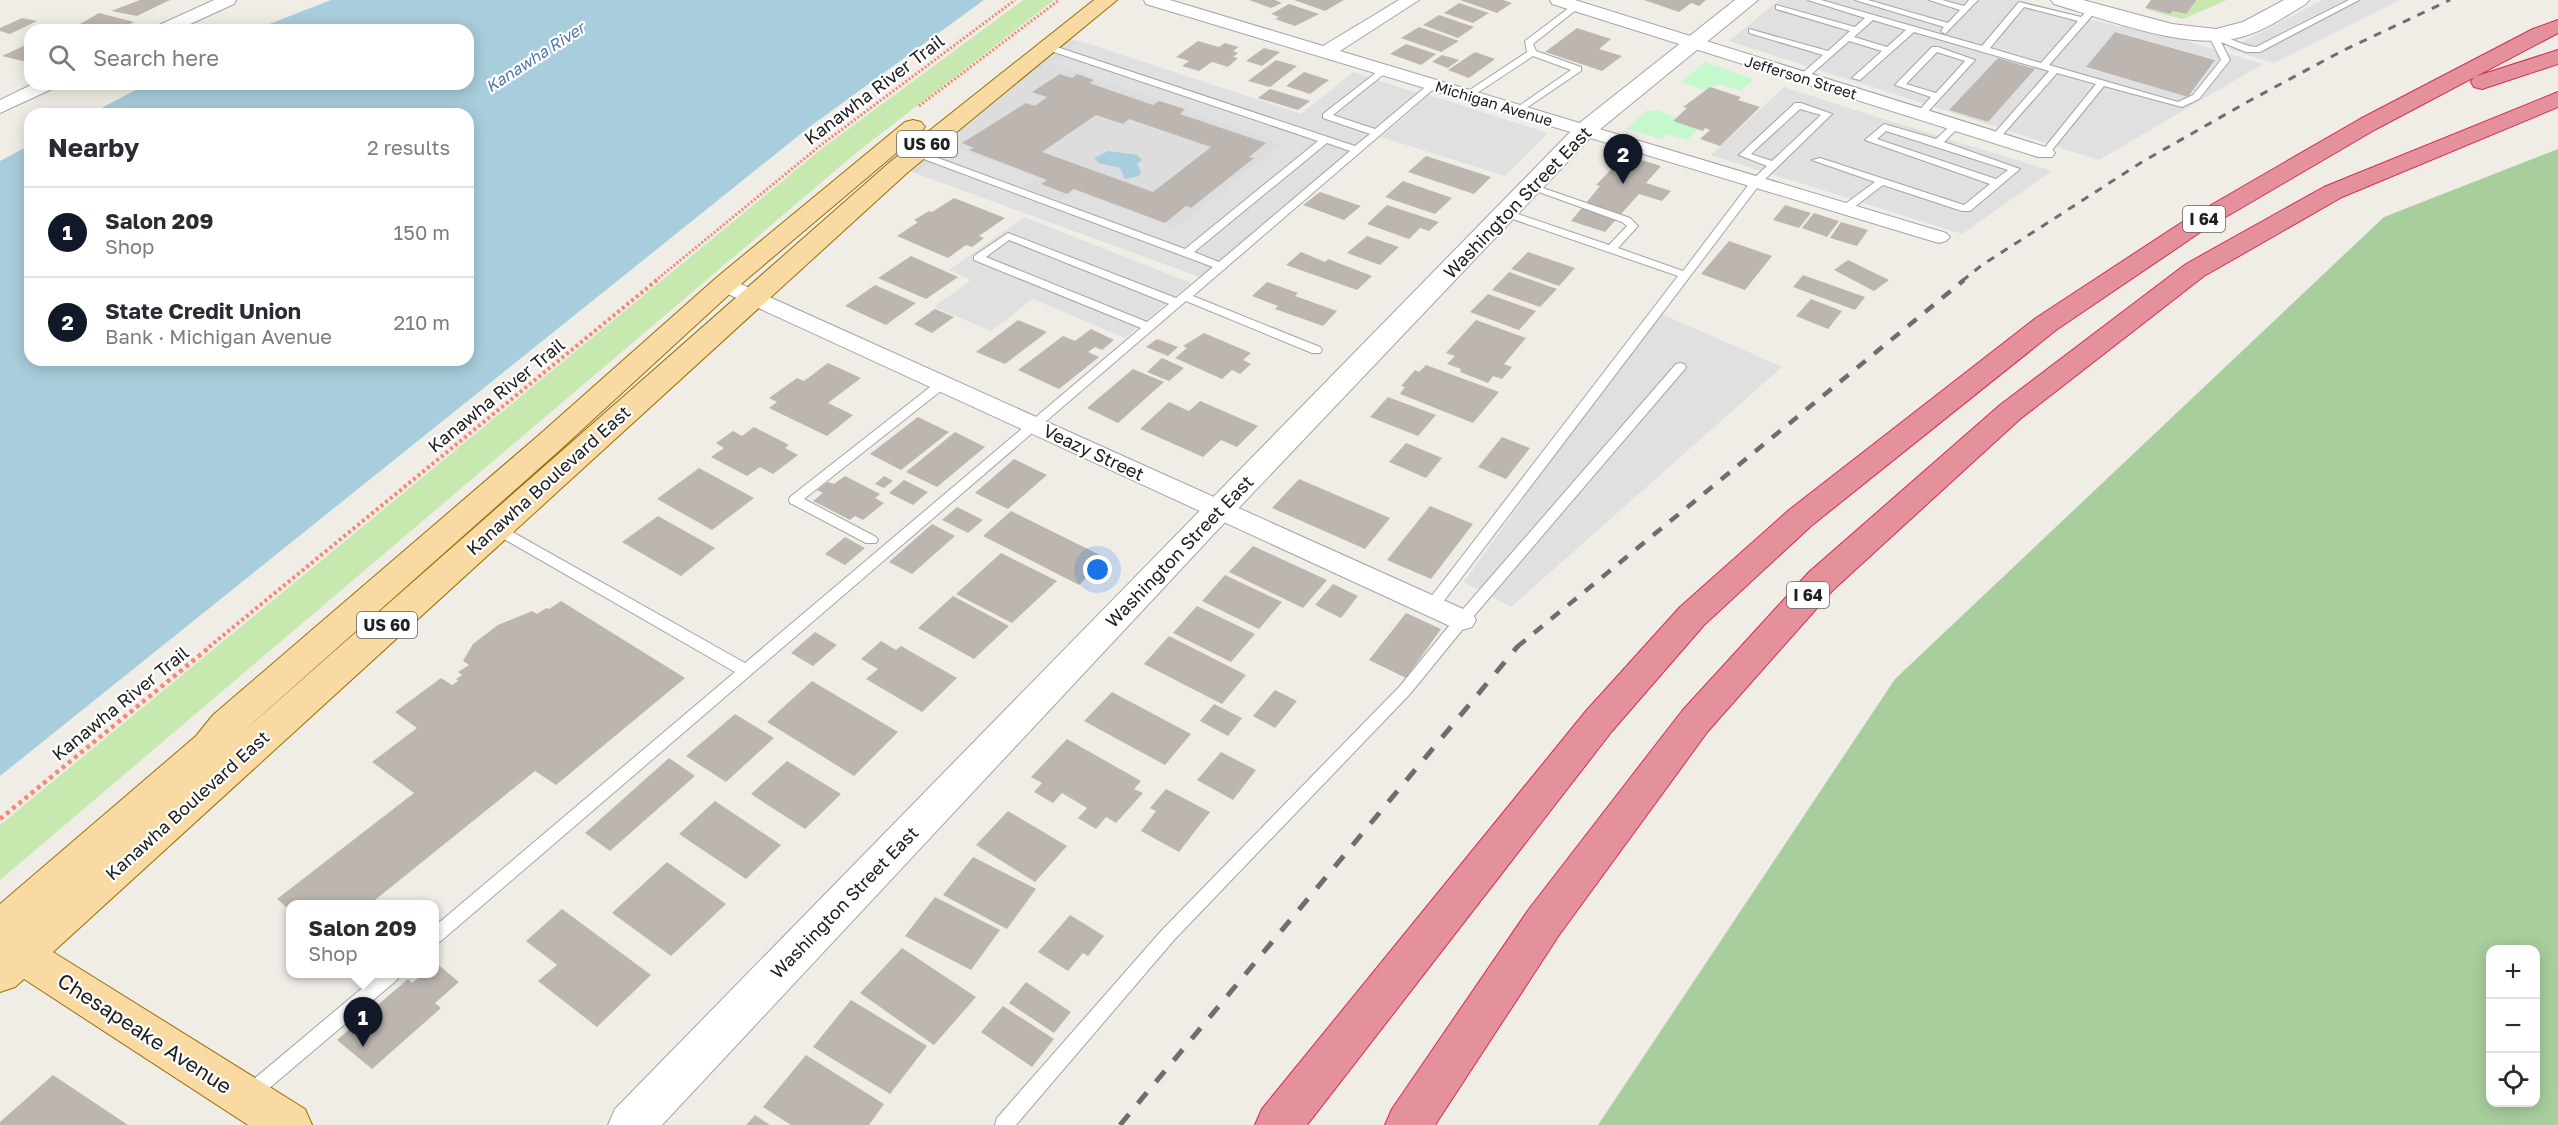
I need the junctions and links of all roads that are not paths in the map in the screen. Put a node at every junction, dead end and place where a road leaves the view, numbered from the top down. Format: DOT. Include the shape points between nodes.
graph roads {
  1 [pos="228,0"];
  2 [pos="1078,0"];
  3 [pos="1107,0"];
  4 [pos="1152,0"];
  5 [pos="1412,0"];
  6 [pos="1558,0"];
  7 [pos="1749,0"];
  8 [pos="1812,0"];
  9 [pos="1859,0"];
  10 [pos="1934,0"];
  11 [pos="1974,0"];
  12 [pos="2061,0"];
  13 [pos="2299,0"];
  14 [pos="2355,0"];
  15 [pos="1577,6"];
  16 [pos="1779,7"];
  17 [pos="1966,9"];
  18 [pos="2088,15"];
  19 [pos="1871,17"];
  20 [pos="177,24"];
  21 [pos="1950,26"];
  22 [pos="2558,26"];
  23 [pos="1912,29"];
  24 [pos="1856,30"];
  25 [pos="1752,31"];
  26 [pos="2213,36"];
  27 [pos="1939,37"];
  28 [pos="1848,38"];
  29 [pos="1695,43"];
  30 [pos="1048,47"];
  31 [pos="1888,50"];
  32 [pos="1984,50"];
  33 [pos="1326,52"];
  34 [pos="1532,53"];
  35 [pos="1829,54"];
  36 [pos="2558,57"];
  37 [pos="2043,66"];
  38 [pos="1385,70"];
  39 [pos="2055,70"];
  40 [pos="1803,77"];
  41 [pos="1857,78"];
  42 [pos="2102,83"];
  43 [pos="1432,85"];
  44 [pos="35,90"];
  45 [pos="957,92"];
  46 [pos="1468,95"];
  47 [pos="1937,96"];
  48 [pos="2558,99"];
  49 [pos="0,106"];
  50 [pos="1519,111"];
  51 [pos="931,112"];
  52 [pos="1921,114"];
  53 [pos="2368,124"];
  54 [pos="1956,125"];
  55 [pos="1585,130"];
  56 [pos="1377,133"];
  57 [pos="1995,138"];
  58 [pos="1325,140"];
  59 [pos="1938,143"];
  60 [pos="1356,150"];
  61 [pos="916,153"];
  62 [pos="2045,153"];
  63 [pos="1817,159"];
  64 [pos="1774,165"];
  65 [pos="1882,181"];
  66 [pos="1756,182"];
  67 [pos="1997,183"];
  68 [pos="1530,187"];
  69 [pos="1845,209"];
  70 [pos="1505,213"];
  71 [pos="1939,237"];
  72 [pos="1611,249"];
  73 [pos="1187,253"];
  74 [pos="1221,266"];
  75 [pos="1685,274"];
  76 [pos="739,290"];
  77 [pos="1181,300"];
  78 [pos="1149,327"];
  79 [pos="1316,350"];
  80 [pos="1680,367"];
  81 [pos="943,383"];
  82 [pos="1035,425"];
  83 [pos="1219,509"];
  84 [pos="495,528"];
  85 [pos="871,540"];
  86 [pos="1432,606"];
  87 [pos="1462,620"];
  88 [pos="746,671"];
  89 [pos="226,725"];
  90 [pos="0,904"];
  91 [pos="439,933"];
  92 [pos="5,950"];
  93 [pos="386,978"];
  94 [pos="245,1097"];
  95 [pos="289,1125"];
  96 [pos="631,1125"];
  97 [pos="1004,1125"];
  98 [pos="1278,1125"];
  99 [pos="1408,1125"];
  1 -- 20 [label="street"];
  2 -- 45 [label="main road"];
  3 -- 30 [label="main road, Kanawha Boulevard East / US 60"];
  4 -- 33 [label="street, Michigan Avenue"];
  5 -- 33 [label="street"];
  6 -- 15 [label="street, Jefferson Street"];
  7 -- 29 [label="street, Washington Street East"];
  8 -- 19 [label="lane"];
  9 -- 21 [label="lane"];
  10 -- 17 [label="lane"];
  11 -- 17 [label="lane"];
  12 -- 18 [label="street"];
  13 -- 26 [label="street" via="2249,27"];
  14 -- 26 [label="lane" via="2257,50"];
  15 -- 29 [label="street, Jefferson Street"];
  15 -- 34 [label="lane" via="1528,43"];
  16 -- 24 [label="lane"];
  17 -- 21 [label="lane"];
  18 -- 26 [label="street"];
  18 -- 32 [label="lane" via="2022,4"];
  18 -- 37 [label="lane"];
  19 -- 23 [label="lane"];
  19 -- 24 [label="lane"];
  21 -- 27 [label="lane"];
  22 -- 53 [label="highway"];
  23 -- 27 [label="lane"];
  23 -- 31 [label="lane"];
  24 -- 28 [label="lane"];
  25 -- 35 [label="lane"];
  26 -- 42 [label="lane" via="2226,60 2196,98 2179,105"];
  27 -- 32 [label="lane"];
  28 -- 31 [label="lane"];
  28 -- 35 [label="lane"];
  29 -- 40 [label="street, Jefferson Street"];
  29 -- 55 [label="street, Washington Street East"];
  30 -- 58 [label="lane"];
  30 -- 61 [label="main road, Kanawha Boulevard East / US 60"];
  31 -- 41 [label="lane"];
  32 -- 37 [label="lane"];
  33 -- 38 [label="street, Michigan Avenue"];
  34 -- 46 [label="lane"];
  34 -- 50 [label="lane" via="1578,69"];
  35 -- 40 [label="lane"];
  36 -- 53 [label="highway, I 64"];
  37 -- 39 [label="lane"];
  38 -- 43 [label="street, Michigan Avenue"];
  38 -- 56 [label="lane" via="1326,116"];
  39 -- 42 [label="lane"];
  39 -- 57 [label="lane"];
  40 -- 52 [label="street, Jefferson Street"];
  42 -- 62 [label="lane"];
  43 -- 46 [label="street, Michigan Avenue"];
  43 -- 56 [label="lane"];
  44 -- 49 [label="street"];
  46 -- 50 [label="street, Michigan Avenue"];
  47 -- 47 [label="lane" via="1951,82 1971,60 1935,49 1900,85"];
  47 -- 52 [label="lane"];
  48 -- 99 [label="highway, I 64" via="2333,192 2195,270 1984,435 1821,581 1695,721 1544,922"];
  50 -- 55 [label="street, Michigan Avenue"];
  51 -- 76 [label="main road, Kanawha Boulevard East / US 60"];
  52 -- 54 [label="street, Jefferson Street"];
  53 -- 98 [label="highway, I 64" via="2196,224 2046,324 1800,518 1692,616 1599,721"];
  54 -- 57 [label="street, Jefferson Street"];
  54 -- 59 [label="lane"];
  55 -- 66 [label="street, Michigan Avenue"];
  55 -- 68 [label="street, Washington Street East"];
  56 -- 60 [label="lane"];
  57 -- 62 [label="street, Jefferson Street"];
  58 -- 60 [label="lane"];
  58 -- 73 [label="lane"];
  59 -- 67 [label="lane" via="2015,169"];
  59 -- 67 [label="lane" via="1884,127 1870,140"];
  60 -- 74 [label="lane"];
  61 -- 73 [label="lane"];
  61 -- 76 [label="main road, Kanawha Boulevard East / US 60"];
  63 -- 65 [label="lane"];
  64 -- 64 [label="lane" via="1797,143 1827,114 1798,105 1744,155"];
  64 -- 66 [label="lane"];
  65 -- 67 [label="lane" via="1966,209"];
  65 -- 69 [label="lane"];
  66 -- 69 [label="street, Michigan Avenue"];
  66 -- 75 [label="lane"];
  68 -- 70 [label="street, Washington Street East"];
  68 -- 72 [label="lane" via="1626,220 1633,226"];
  69 -- 71 [label="street, Michigan Avenue"];
  70 -- 72 [label="lane"];
  70 -- 83 [label="street, Washington Street East"];
  72 -- 75 [label="lane"];
  73 -- 74 [label="lane"];
  74 -- 77 [label="lane"];
  75 -- 86 [label="lane"];
  76 -- 81 [label="street, Veazy Street"];
  76 -- 84 [label="main road, Kanawha Boulevard East / US 60"];
  76 -- 89 [label="main road, Kanawha Boulevard East / US 60" via="550,442"];
  77 -- 78 [label="lane"];
  77 -- 78 [label="lane" via="1008,236 978,258"];
  77 -- 79 [label="lane"];
  78 -- 82 [label="lane"];
  80 -- 87 [label="lane"];
  81 -- 82 [label="street, Veazy Street"];
  81 -- 85 [label="lane" via="795,500"];
  82 -- 83 [label="street, Veazy Street"];
  82 -- 88 [label="lane"];
  83 -- 86 [label="street, Veazy Street"];
  83 -- 96 [label="street, Washington Street East"];
  84 -- 88 [label="lane"];
  84 -- 92 [label="main road, Kanawha Boulevard East / US 60"];
  86 -- 87 [label="street, Veazy Street"];
  87 -- 97 [label="lane" via="1405,690 1168,935"];
  88 -- 91 [label="lane"];
  89 -- 90 [label="main road, Kanawha Boulevard East / US 60" via="197,739"];
  89 -- 92 [label="main road, Kanawha Boulevard East / US 60" via="209,747"];
  92 -- 94 [label="main road, Chesapeake Avenue"];
  93 -- 94 [label="lane"];
  94 -- 95 [label="main road, Chesapeake Avenue"];
}
